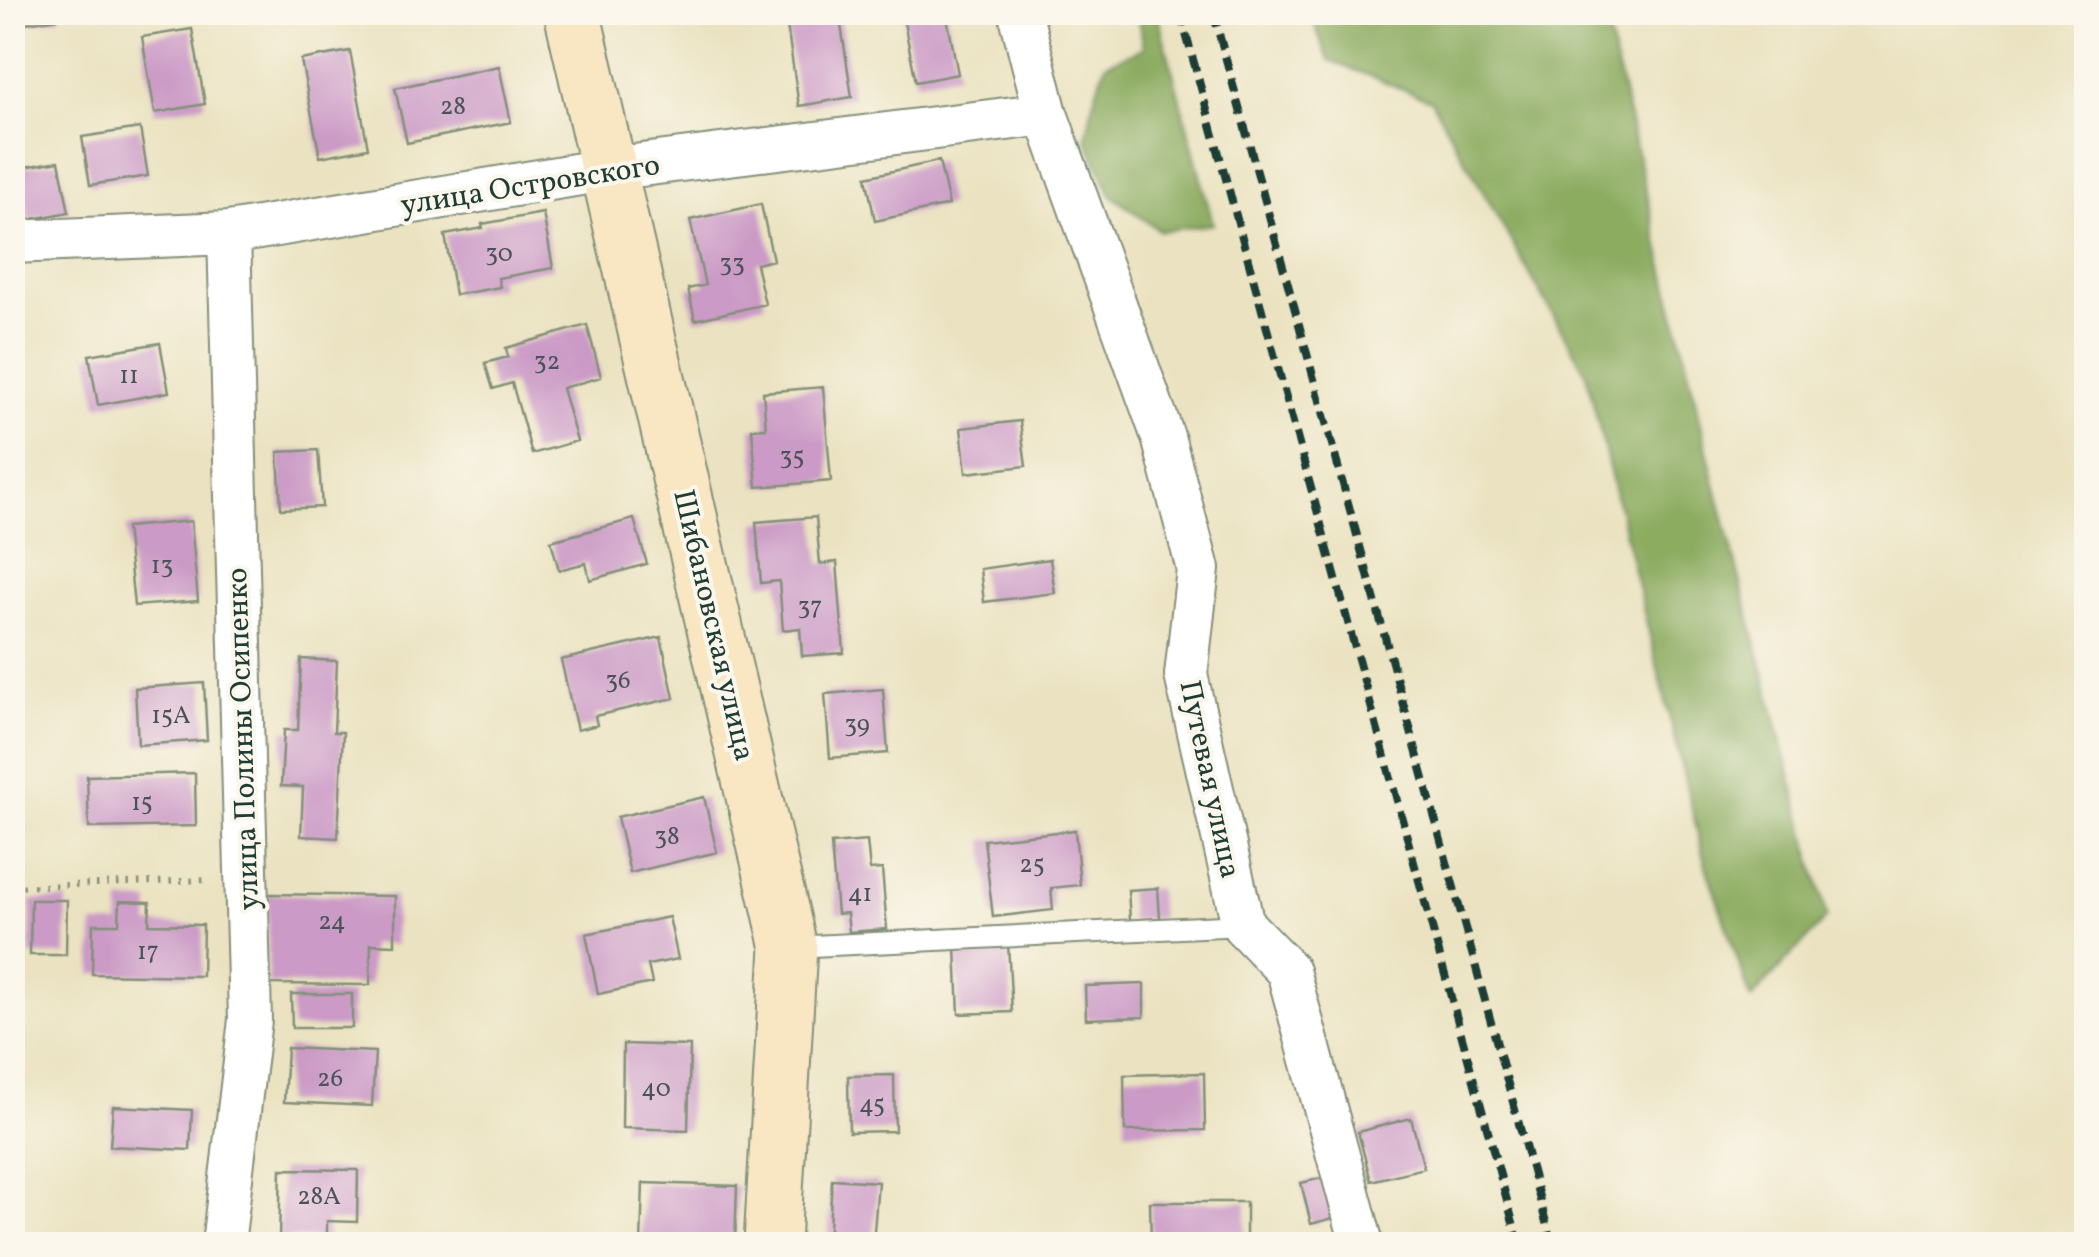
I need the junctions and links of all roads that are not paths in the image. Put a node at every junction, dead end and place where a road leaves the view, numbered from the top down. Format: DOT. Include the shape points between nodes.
graph roads {
  1 [pos="572,12"];
  2 [pos="1020,12"];
  3 [pos="1046,114"];
  4 [pos="610,169"];
  5 [pos="229,233"];
  6 [pos="12,242"];
  7 [pos="1243,924"];
  8 [pos="789,947"];
  9 [pos="223,1244"];
  10 [pos="772,1244"];
  11 [pos="1362,1244"];
  1 -- 4 [label="street, Шибановская улица"];
  2 -- 3 [label="street, Путевая улица"];
  3 -- 4 [label="street, улица Островского"];
  3 -- 7 [label="street, Путевая улица" via="1162,437 1198,569 1186,675"];
  4 -- 5 [label="street, улица Островского"];
  4 -- 8 [label="street, Шибановская улица"];
  5 -- 6 [label="street, улица Островского"];
  5 -- 9 [label="street, улица Полины Осипенко" via="250,1020"];
  7 -- 8 [label="lane"];
  7 -- 11 [label="street" via="1288,971"];
  8 -- 10 [label="street, Шибановская улица"];
}
